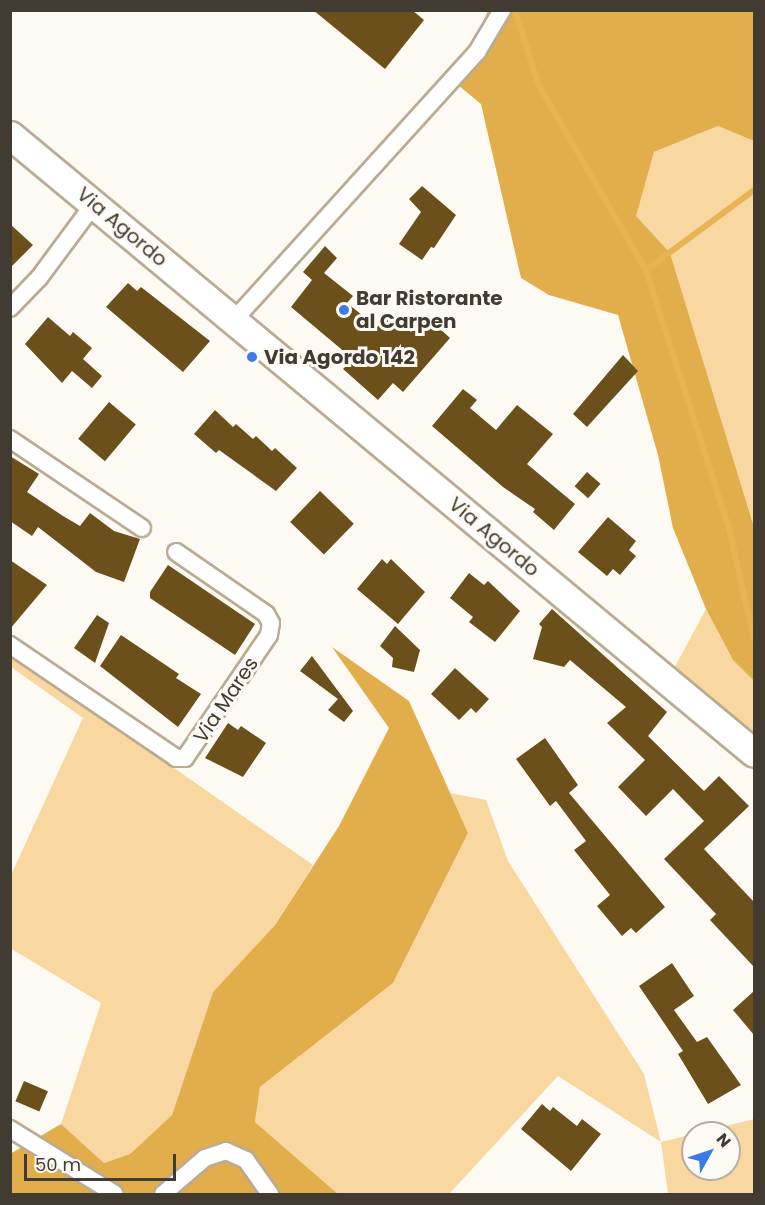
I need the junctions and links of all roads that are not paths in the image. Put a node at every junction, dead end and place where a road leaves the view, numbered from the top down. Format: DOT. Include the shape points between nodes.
graph roads {
  1 [pos="502,10"];
  2 [pos="10,135"];
  3 [pos="94,204"];
  4 [pos="10,308"];
  5 [pos="234,320"];
  6 [pos="10,439"];
  7 [pos="142,528"];
  8 [pos="176,552"];
  9 [pos="10,645"];
  10 [pos="754,753"];
  11 [pos="10,1129"];
  12 [pos="115,1194"];
  13 [pos="163,1194"];
  14 [pos="270,1194"];
  1 -- 5 [label="street" via="477,52"];
  2 -- 3 [label="main road, Via Agordo"];
  3 -- 4 [label="street" via="39,278"];
  3 -- 5 [label="main road, Via Agordo"];
  5 -- 10 [label="main road, Via Agordo"];
  6 -- 7 [label="street"];
  8 -- 9 [label="street, Via Mares" via="266,614 271,629 185,758 176,758"];
  11 -- 12 [label="street"];
  13 -- 14 [label="street" via="205,1158 226,1151 246,1160"];
}
